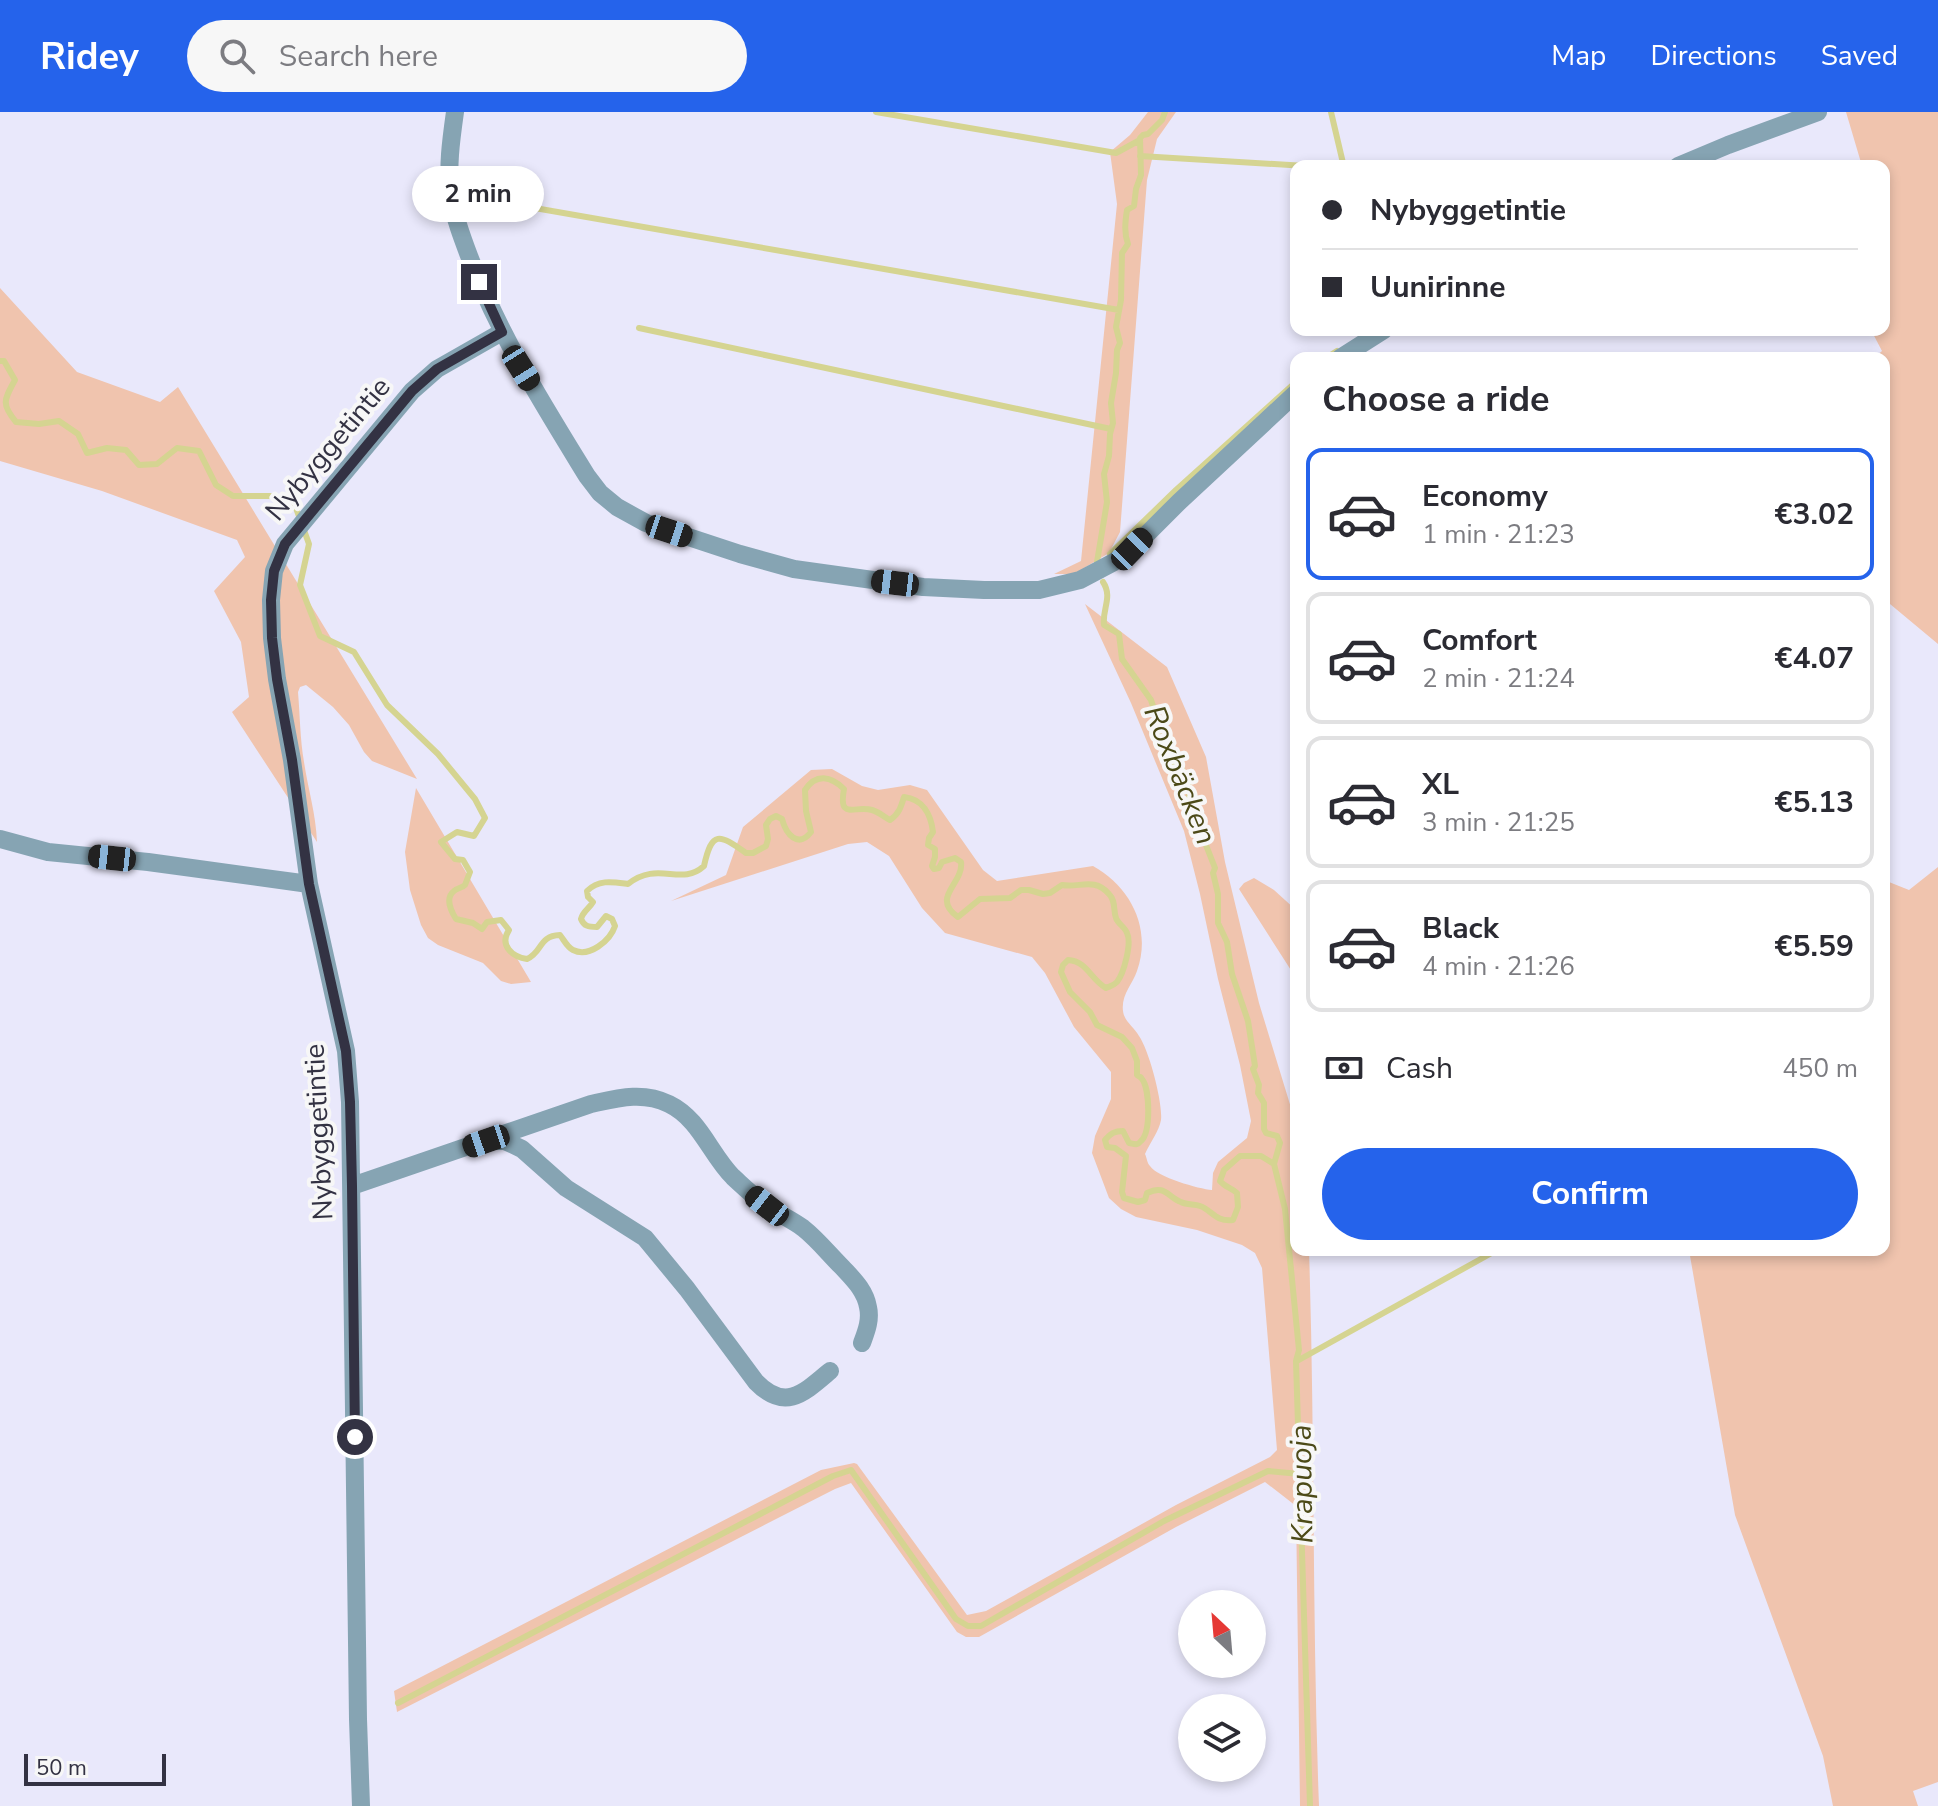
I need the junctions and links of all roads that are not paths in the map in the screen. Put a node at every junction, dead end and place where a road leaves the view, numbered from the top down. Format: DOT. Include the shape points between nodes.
graph roads {
  1 [pos="455,112"];
  2 [pos="1818,112"];
  3 [pos="1692,160"];
  4 [pos="502,332"];
  5 [pos="1375,336"];
  6 [pos="1349,352"];
  7 [pos="1290,399"];
  8 [pos="0,839"];
  9 [pos="309,884"];
  10 [pos="486,1141"];
  11 [pos="352,1186"];
  12 [pos="862,1343"];
  13 [pos="830,1371"];
  14 [pos="361,1806"];
  1 -- 4 [label="street" via="451,196"];
  2 -- 3 [label="street"];
  4 -- 7 [label="street" via="587,476 617,507 646,523 794,569 923,587 1039,590 1080,580 1132,549"];
  4 -- 9 [label="street, Nybyggetintie" via="437,369 412,391 293,532 274,571 272,638"];
  5 -- 6 [label="street"];
  8 -- 9 [label="street" via="48,852"];
  9 -- 11 [label="street, Nybyggetintie" via="346,1051"];
  10 -- 11 [label="street"];
  10 -- 12 [label="street" via="627,1096 672,1105 694,1124 740,1183 801,1226 858,1284 869,1316"];
  10 -- 13 [label="street" via="514,1144 566,1188 645,1238 765,1391 786,1398 801,1394"];
  11 -- 14 [label="street, Nybyggetintie"];
}
